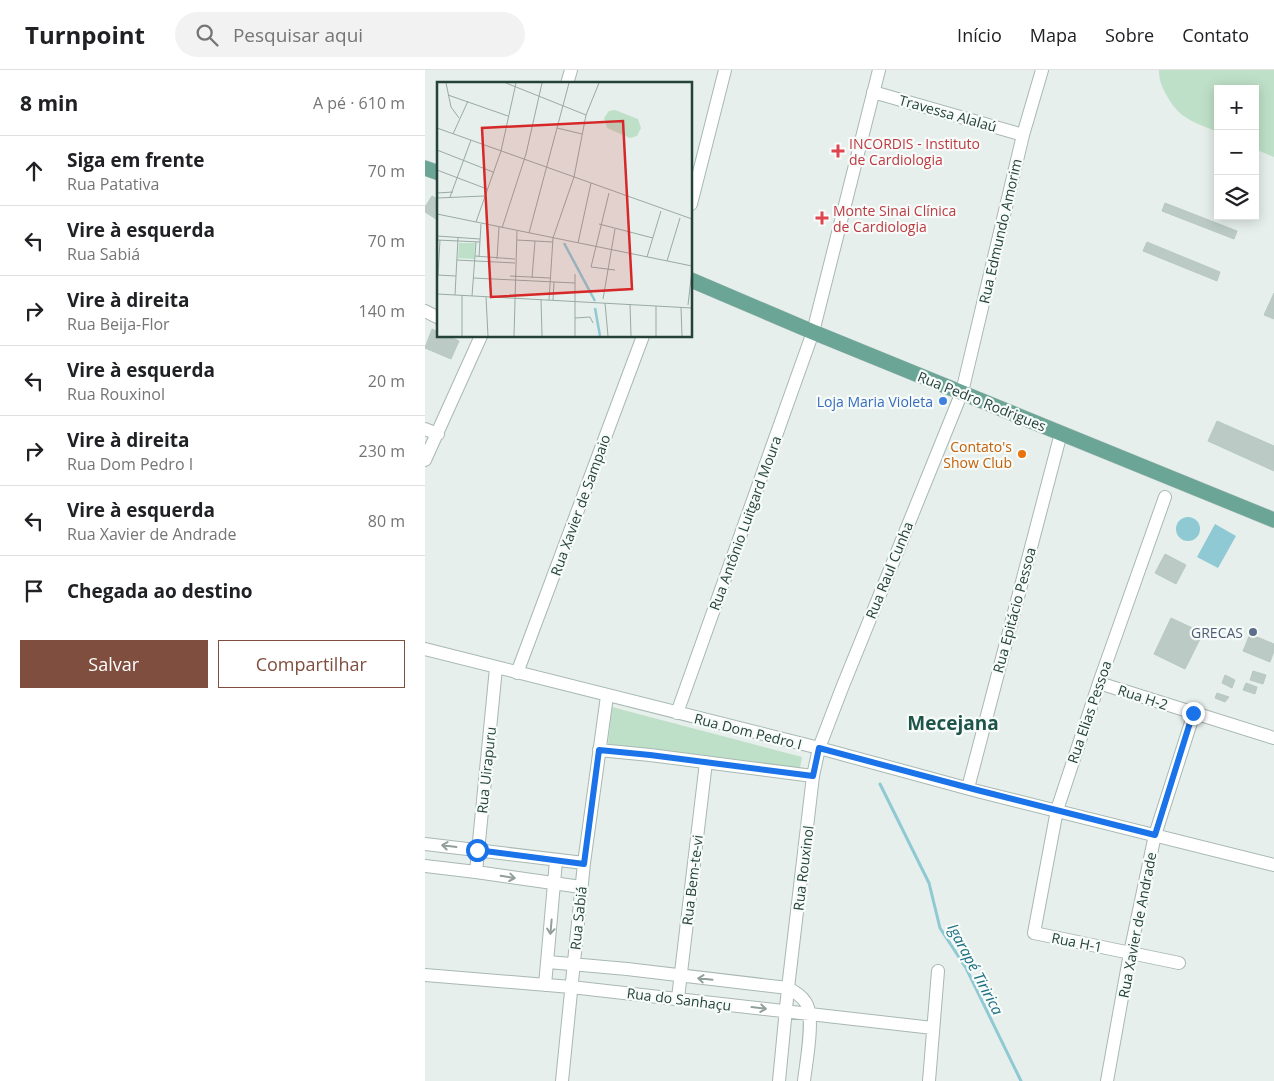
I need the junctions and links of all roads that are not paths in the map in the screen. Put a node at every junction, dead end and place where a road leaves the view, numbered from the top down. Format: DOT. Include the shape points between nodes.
graph roads {
  1 [pos="725,70"];
  2 [pos="879,70"];
  3 [pos="1041,70"];
  4 [pos="873,92"];
  5 [pos="1023,135"];
  6 [pos="425,168"];
  7 [pos="437,172"];
  8 [pos="693,196"];
  9 [pos="693,281"];
  10 [pos="425,311"];
  11 [pos="437,317"];
  12 [pos="813,332"];
  13 [pos="479,338"];
  14 [pos="642,338"];
  15 [pos="962,392"];
  16 [pos="425,428"];
  17 [pos="1061,433"];
  18 [pos="438,434"];
  19 [pos="425,460"];
  20 [pos="1165,497"];
  21 [pos="1274,520"];
  22 [pos="425,649"];
  23 [pos="496,668"];
  24 [pos="517,673"];
  25 [pos="1099,683"];
  26 [pos="607,696"];
  27 [pos="677,713"];
  28 [pos="1193,713"];
  29 [pos="1274,738"];
  30 [pos="819,748"];
  31 [pos="599,750"];
  32 [pos="706,762"];
  33 [pos="813,776"];
  34 [pos="968,788"];
  35 [pos="1057,810"];
  36 [pos="1155,835"];
  37 [pos="425,844"];
  38 [pos="477,850"];
  39 [pos="557,860"];
  40 [pos="584,864"];
  41 [pos="1274,865"];
  42 [pos="425,866"];
  43 [pos="476,872"];
  44 [pos="555,884"];
  45 [pos="581,887"];
  46 [pos="1034,933"];
  47 [pos="1130,952"];
  48 [pos="548,962"];
  49 [pos="1179,963"];
  50 [pos="573,965"];
  51 [pos="938,971"];
  52 [pos="425,975"];
  53 [pos="680,976"];
  54 [pos="545,985"];
  55 [pos="571,986"];
  56 [pos="788,988"];
  57 [pos="678,998"];
  58 [pos="786,1012"];
  59 [pos="811,1015"];
  60 [pos="933,1028"];
  61 [pos="562,1081"];
  62 [pos="779,1081"];
  63 [pos="804,1081"];
  64 [pos="929,1081"];
  65 [pos="1107,1081"];
  1 -- 8 [label="street"];
  2 -- 4 [label="street, Rua Antônio Luitgard Moura"];
  3 -- 5 [label="street, Rua Edmundo Amorim"];
  4 -- 5 [label="street, Travessa Alalaú"];
  4 -- 12 [label="street, Rua Antônio Luitgard Moura"];
  5 -- 15 [label="street, Rua Edmundo Amorim"];
  6 -- 7 [label="main road"];
  9 -- 12 [label="main road, Rua Pedro Rodrigues"];
  10 -- 11 [label="street"];
  12 -- 15 [label="main road, Rua Pedro Rodrigues"];
  12 -- 27 [label="street, Rua Antônio Luitgard Moura"];
  13 -- 18 [label="street"];
  14 -- 24 [label="street, Rua Xavier de Sampaio"];
  15 -- 17 [label="main road, Rua Pedro Rodrigues"];
  15 -- 30 [label="street, Rua Raul Cunha"];
  16 -- 18 [label="street"];
  17 -- 21 [label="main road, Rua Pedro Rodrigues"];
  17 -- 34 [label="street, Rua Epitácio Pessoa"];
  18 -- 19 [label="street"];
  20 -- 25 [label="street, Rua Elias Pessoa"];
  22 -- 23 [label="street, Rua Dom Pedro I"];
  23 -- 24 [label="street, Rua Dom Pedro I"];
  23 -- 38 [label="street, Rua Uirapuru"];
  24 -- 26 [label="street, Rua Dom Pedro I"];
  25 -- 28 [label="street, Rua H-2"];
  25 -- 35 [label="street, Rua Elias Pessoa"];
  26 -- 27 [label="street, Rua Dom Pedro I"];
  26 -- 31 [label="street, Rua Sabiá"];
  27 -- 30 [label="street, Rua Dom Pedro I"];
  28 -- 29 [label="street, Rua H-2"];
  28 -- 36 [label="street, Rua Xavier de Andrade"];
  30 -- 33 [label="street, Rua Rouxinol"];
  30 -- 34 [label="street, Rua Dom Pedro I"];
  31 -- 32 [label="street"];
  31 -- 40 [label="street, Rua Sabiá"];
  32 -- 33 [label="street"];
  32 -- 53 [label="street, Rua Bem-te-vi"];
  33 -- 56 [label="street, Rua Rouxinol"];
  34 -- 35 [label="street, Rua Dom Pedro I"];
  35 -- 36 [label="street, Rua Dom Pedro I"];
  35 -- 46 [label="street, Rua Elias Pessoa"];
  36 -- 41 [label="street, Rua Dom Pedro I"];
  36 -- 47 [label="street, Rua Xavier de Andrade"];
  38 -- 37 [label="street, one-way"];
  38 -- 39 [label="street"];
  38 -- 43 [label="street, Rua Uirapuru"];
  39 -- 40 [label="street"];
  39 -- 44 [label="street, Rua Sabiá"];
  40 -- 45 [label="street, Rua Sabiá"];
  42 -- 43 [label="street"];
  43 -- 44 [label="street, one-way"];
  44 -- 45 [label="street"];
  44 -- 48 [label="street, Rua Sabiá, one-way"];
  45 -- 50 [label="street, Rua Sabiá"];
  46 -- 47 [label="street, Rua H-1"];
  47 -- 49 [label="street, Rua H-1"];
  47 -- 65 [label="street, Rua Xavier de Andrade"];
  48 -- 50 [label="street, Rua do Sanhaçu"];
  48 -- 54 [label="street, Rua Sabiá"];
  50 -- 53 [label="street, Rua do Sanhaçu"];
  50 -- 55 [label="street, Rua Sabiá"];
  51 -- 60 [label="street"];
  52 -- 54 [label="street, Rua do Sanhaçu"];
  56 -- 53 [label="street, Rua do Sanhaçu, one-way"];
  53 -- 57 [label="street, Rua Bem-te-vi"];
  54 -- 55 [label="street, Rua do Sanhaçu"];
  55 -- 57 [label="street, Rua do Sanhaçu"];
  55 -- 61 [label="street, Rua Sabiá"];
  56 -- 58 [label="street, Rua Rouxinol"];
  56 -- 59 [label="street" via="807,1003"];
  57 -- 58 [label="street, Rua do Sanhaçu, one-way"];
  58 -- 59 [label="street, Rua do Sanhaçu"];
  58 -- 62 [label="street, Rua Rouxinol"];
  59 -- 60 [label="street, Rua do Sanhaçu"];
  59 -- 63 [label="street"];
  60 -- 64 [label="street"];
}
